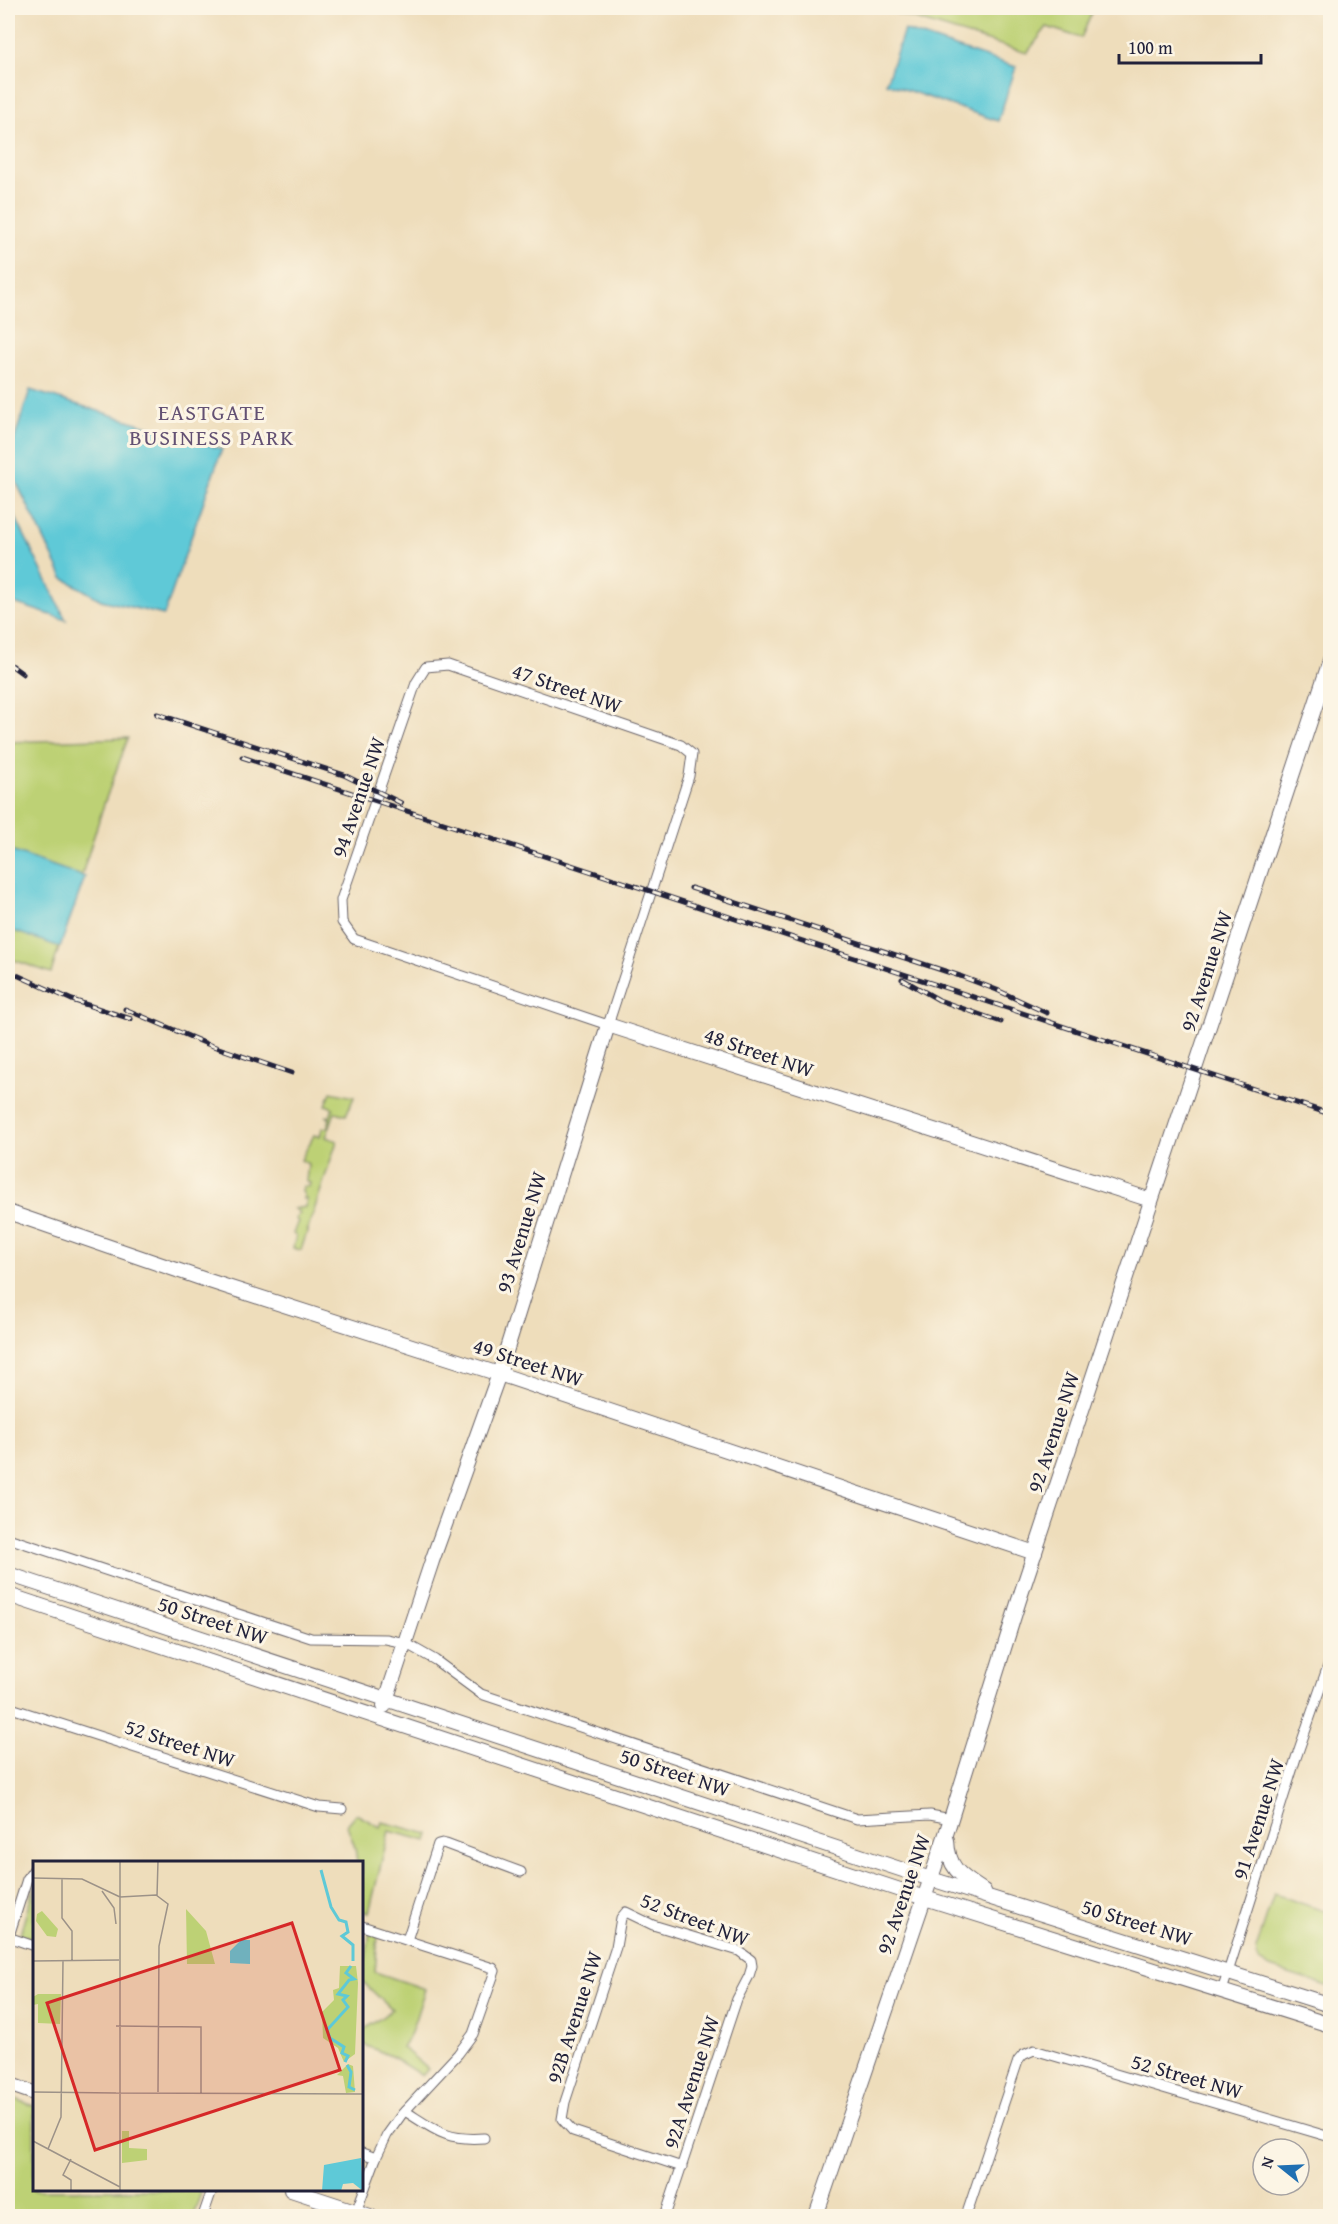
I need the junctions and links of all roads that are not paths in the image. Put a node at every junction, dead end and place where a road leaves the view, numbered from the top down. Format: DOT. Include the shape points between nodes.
graph roads {
  1 [pos="1330,662"];
  2 [pos="426,667"];
  3 [pos="692,754"];
  4 [pos="354,939"];
  5 [pos="608,1025"];
  6 [pos="1151,1200"];
  7 [pos="8,1212"];
  8 [pos="499,1374"];
  9 [pos="8,1538"];
  10 [pos="1035,1553"];
  11 [pos="8,1574"];
  12 [pos="8,1595"];
  13 [pos="405,1643"];
  14 [pos="1330,1660"];
  15 [pos="387,1699"];
  16 [pos="8,1707"];
  17 [pos="380,1719"];
  18 [pos="342,1809"];
  19 [pos="949,1825"];
  20 [pos="33,1870"];
  21 [pos="521,1872"];
  22 [pos="931,1879"];
  23 [pos="925,1898"];
  24 [pos="998,1900"];
  25 [pos="626,1912"];
  26 [pos="363,1926"];
  27 [pos="8,1938"];
  28 [pos="407,1940"];
  29 [pos="33,1946"];
  30 [pos="751,1960"];
  31 [pos="1228,1972"];
  32 [pos="1222,1991"];
  33 [pos="1330,2006"];
  34 [pos="1330,2025"];
  35 [pos="8,2084"];
  36 [pos="33,2093"];
  37 [pos="405,2111"];
  38 [pos="1330,2137"];
  39 [pos="484,2138"];
  40 [pos="363,2153"];
  41 [pos="376,2158"];
  42 [pos="682,2167"];
  43 [pos="212,2191"];
  44 [pos="294,2191"];
  45 [pos="356,2212"];
  46 [pos="203,2217"];
  47 [pos="370,2217"];
  48 [pos="665,2217"];
  49 [pos="816,2217"];
  50 [pos="966,2217"];
  1 -- 6 [label="main road, 92 Avenue NW"];
  2 -- 3 [label="street, 47 Street NW" via="448,665 681,745"];
  2 -- 4 [label="street, 94 Avenue NW" via="416,683 342,900 342,922"];
  3 -- 5 [label="street, 93 Avenue NW" via="689,776"];
  4 -- 5 [label="street, 48 Street NW"];
  5 -- 6 [label="main road, 48 Street NW"];
  5 -- 8 [label="main road, 93 Avenue NW"];
  6 -- 10 [label="main road, 92 Avenue NW"];
  7 -- 8 [label="main road, 49 Street NW"];
  8 -- 10 [label="main road, 49 Street NW"];
  8 -- 13 [label="main road, 93 Avenue NW"];
  9 -- 13 [label="street, 50 Street NW" via="311,1638"];
  10 -- 19 [label="main road, 92 Avenue NW"];
  11 -- 15 [label="main road, 50 Street NW"];
  12 -- 17 [label="main road, 50 Street NW"];
  13 -- 15 [label="main road, 93 Avenue NW"];
  13 -- 19 [label="street, 50 Street NW" via="481,1694 857,1818 930,1815"];
  14 -- 31 [label="street, 91 Avenue NW"];
  15 -- 17 [label="main road, 93 Avenue NW"];
  15 -- 22 [label="main road, 50 Street NW"];
  16 -- 18 [label="street, 52 Street NW" via="319,1807"];
  17 -- 23 [label="main road, 50 Street NW"];
  19 -- 22 [label="main road, 92 Avenue NW"];
  19 -- 24 [label="main road" via="947,1850 953,1868"];
  20 -- 27 [label="street"];
  21 -- 28 [label="street" via="438,1844"];
  22 -- 23 [label="main road, 92 Avenue NW"];
  22 -- 24 [label="main road, 50 Street NW"];
  23 -- 32 [label="main road, 50 Street NW"];
  23 -- 49 [label="main road, 92 Avenue NW"];
  24 -- 31 [label="main road, 50 Street NW"];
  25 -- 30 [label="street, 52 Street NW" via="652,1925 739,1951"];
  25 -- 42 [label="street, 92B Avenue NW" via="621,1918 616,1947 562,2119 573,2131"];
  26 -- 28 [label="street"];
  27 -- 29 [label="street"];
  28 -- 37 [label="street" via="495,1971 473,2034"];
  30 -- 42 [label="street, 92A Avenue NW" via="749,1976 737,1999"];
  31 -- 32 [label="street, 91 Avenue NW"];
  31 -- 33 [label="main road, 50 Street NW"];
  32 -- 34 [label="main road, 50 Street NW"];
  35 -- 36 [label="main road"];
  37 -- 39 [label="street" via="444,2136"];
  37 -- 41 [label="street"];
  38 -- 50 [label="street, 52 Street NW" via="1034,2050 1018,2061"];
  40 -- 41 [label="street"];
  41 -- 45 [label="street"];
  42 -- 48 [label="street, 92A Avenue NW"];
  43 -- 46 [label="street"];
  44 -- 45 [label="main road"];
  45 -- 47 [label="main road"];
}
